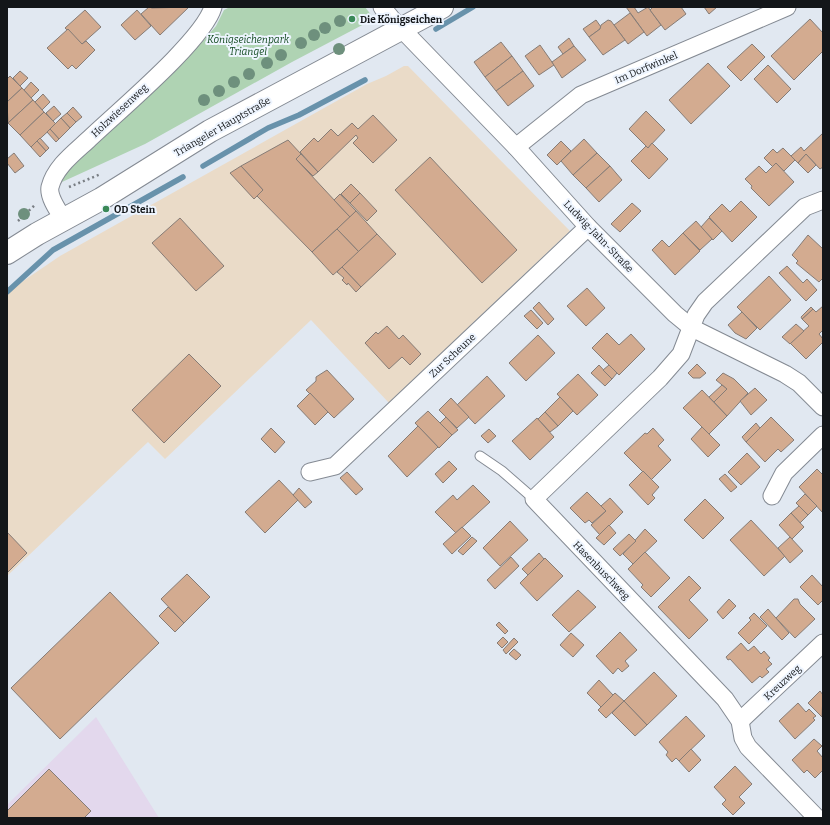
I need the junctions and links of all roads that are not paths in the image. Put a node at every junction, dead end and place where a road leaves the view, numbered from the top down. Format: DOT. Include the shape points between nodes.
graph roads {
  1 [pos="213,7"];
  2 [pos="382,7"];
  3 [pos="442,7"];
  4 [pos="787,7"];
  5 [pos="402,29"];
  6 [pos="516,147"];
  7 [pos="823,200"];
  8 [pos="64,220"];
  9 [pos="588,227"];
  10 [pos="7,253"];
  11 [pos="692,328"];
  12 [pos="823,407"];
  13 [pos="823,435"];
  14 [pos="480,456"];
  15 [pos="310,472"];
  16 [pos="772,496"];
  17 [pos="534,499"];
  18 [pos="823,643"];
  19 [pos="740,721"];
  20 [pos="817,818"];
  1 -- 8 [label="street, Holzwiesenweg" via="206,22 167,66 64,162 50,188"];
  2 -- 5 [label="street, Ludwig-Jahn-Straße"];
  3 -- 5 [label="street, Triangeler Hauptstraße"];
  4 -- 6 [label="street, Im Dorfwinkel" via="581,95"];
  5 -- 6 [label="street, Ludwig-Jahn-Straße"];
  5 -- 8 [label="street, Triangeler Hauptstraße" via="223,124"];
  6 -- 9 [label="street, Ludwig-Jahn-Straße"];
  7 -- 11 [label="street" via="805,207 705,302 696,315"];
  8 -- 10 [label="street, Triangeler Hauptstraße"];
  9 -- 11 [label="street, Ludwig-Jahn-Straße"];
  9 -- 15 [label="street, Zur Scheune" via="335,466"];
  11 -- 12 [label="street, Ludwig-Jahn-Straße" via="785,374 799,383"];
  11 -- 17 [label="street" via="681,354 660,378"];
  13 -- 16 [label="street" via="784,473"];
  14 -- 17 [label="lane"];
  17 -- 19 [label="street, Hasenbuschweg" via="726,699"];
  18 -- 19 [label="street, Kreuzweg"];
  19 -- 20 [label="street, Hasenbuschweg" via="743,738 748,747"];
}
